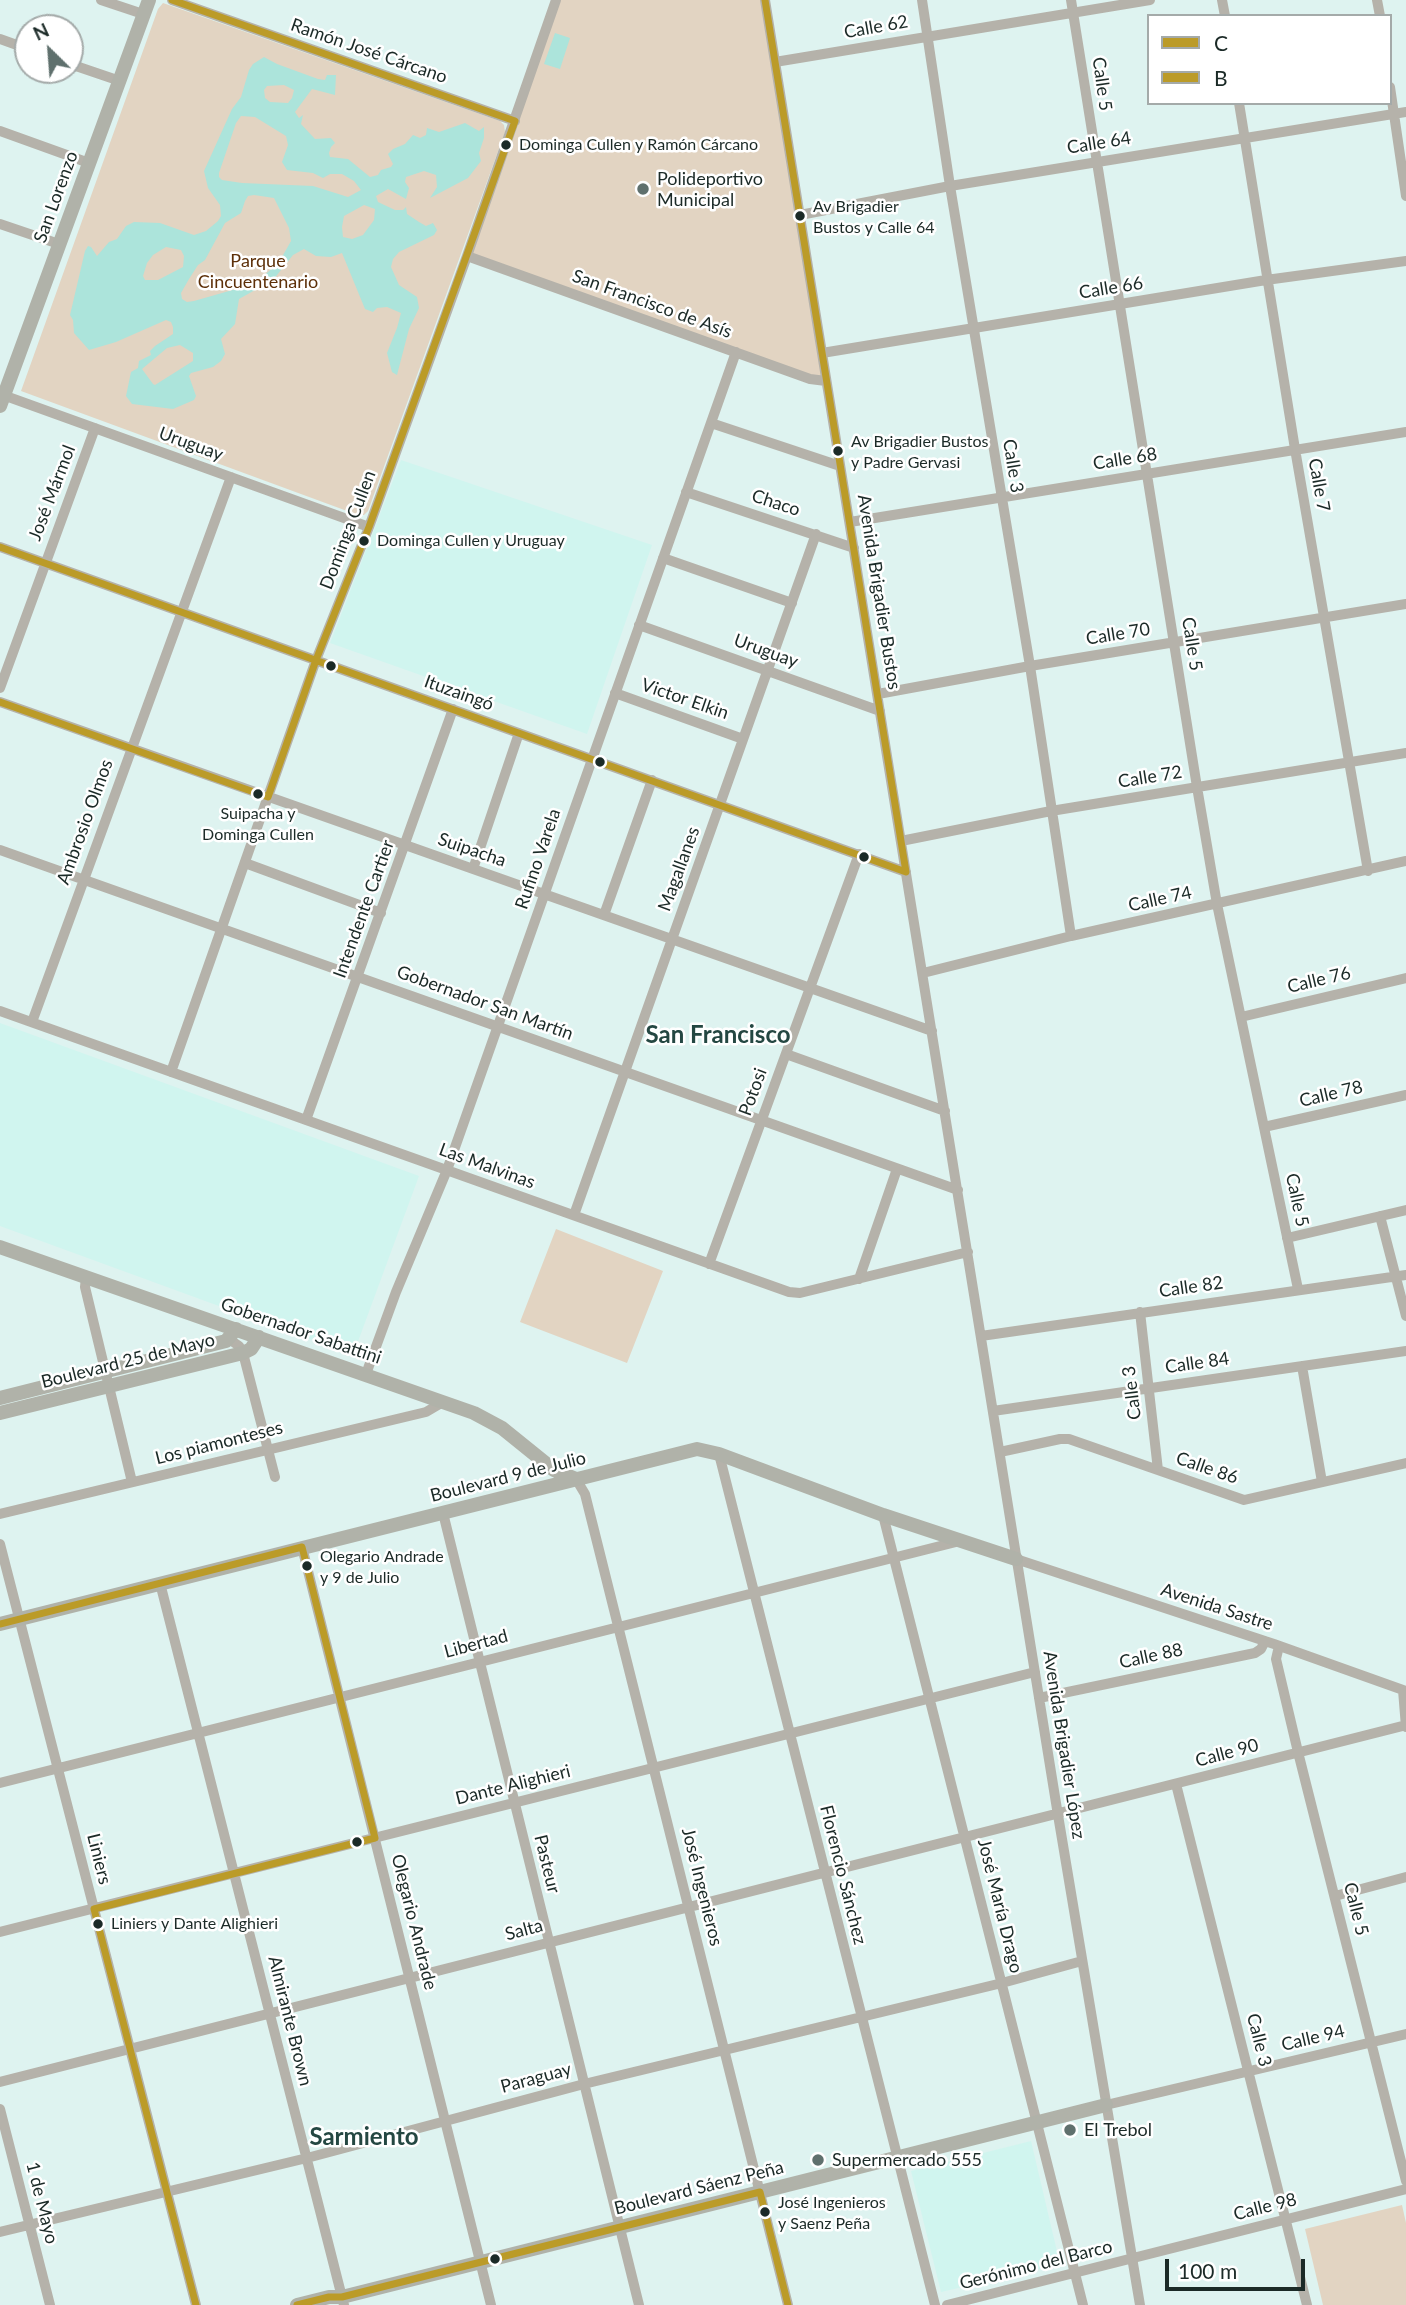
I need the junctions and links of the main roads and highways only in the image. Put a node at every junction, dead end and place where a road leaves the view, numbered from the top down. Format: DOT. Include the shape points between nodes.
graph roads {
  1 [pos="146,7"];
  2 [pos="1,399"];
  3 [pos="1,1249"];
  4 [pos="233,1334"];
  5 [pos="259,1337"];
  6 [pos="107,1378"];
  7 [pos="0,1398"];
  8 [pos="0,1413"];
  9 [pos="576,1479"];
  10 [pos="1016,1559"];
  11 [pos="0,1623"];
  12 [pos="1106,2105"];
  13 [pos="343,2301"];
  14 [pos="297,2305"];
  15 [pos="329,2305"];
  1 -- 2 [label="main road, San Lorenzo"];
  3 -- 4 [label="main road, Gobernador Sabattini"];
  4 -- 5 [label="main road, Gobernador Sabattini"];
  4 -- 6 [label="main road, Boulevard 25 de Mayo"];
  5 -- 6 [label="main road, Boulevard 25 de Mayo" via="243,1353"];
  5 -- 9 [label="main road, Gobernador Sabattini" via="489,1420 554,1470"];
  6 -- 7 [label="main road, Boulevard 25 de Mayo"];
  6 -- 8 [label="main road, Boulevard 25 de Mayo"];
  9 -- 10 [label="main road, Boulevard 9 de Julio" via="697,1449"];
  9 -- 11 [label="main road, Boulevard 9 de Julio"];
  12 -- 13 [label="main road, Boulevard Sáenz Peña"];
  13 -- 14 [label="main road, Boulevard Sáenz Peña" via="329,2297"];
  13 -- 15 [label="main road, Boulevard Sáenz Peña"];
}
